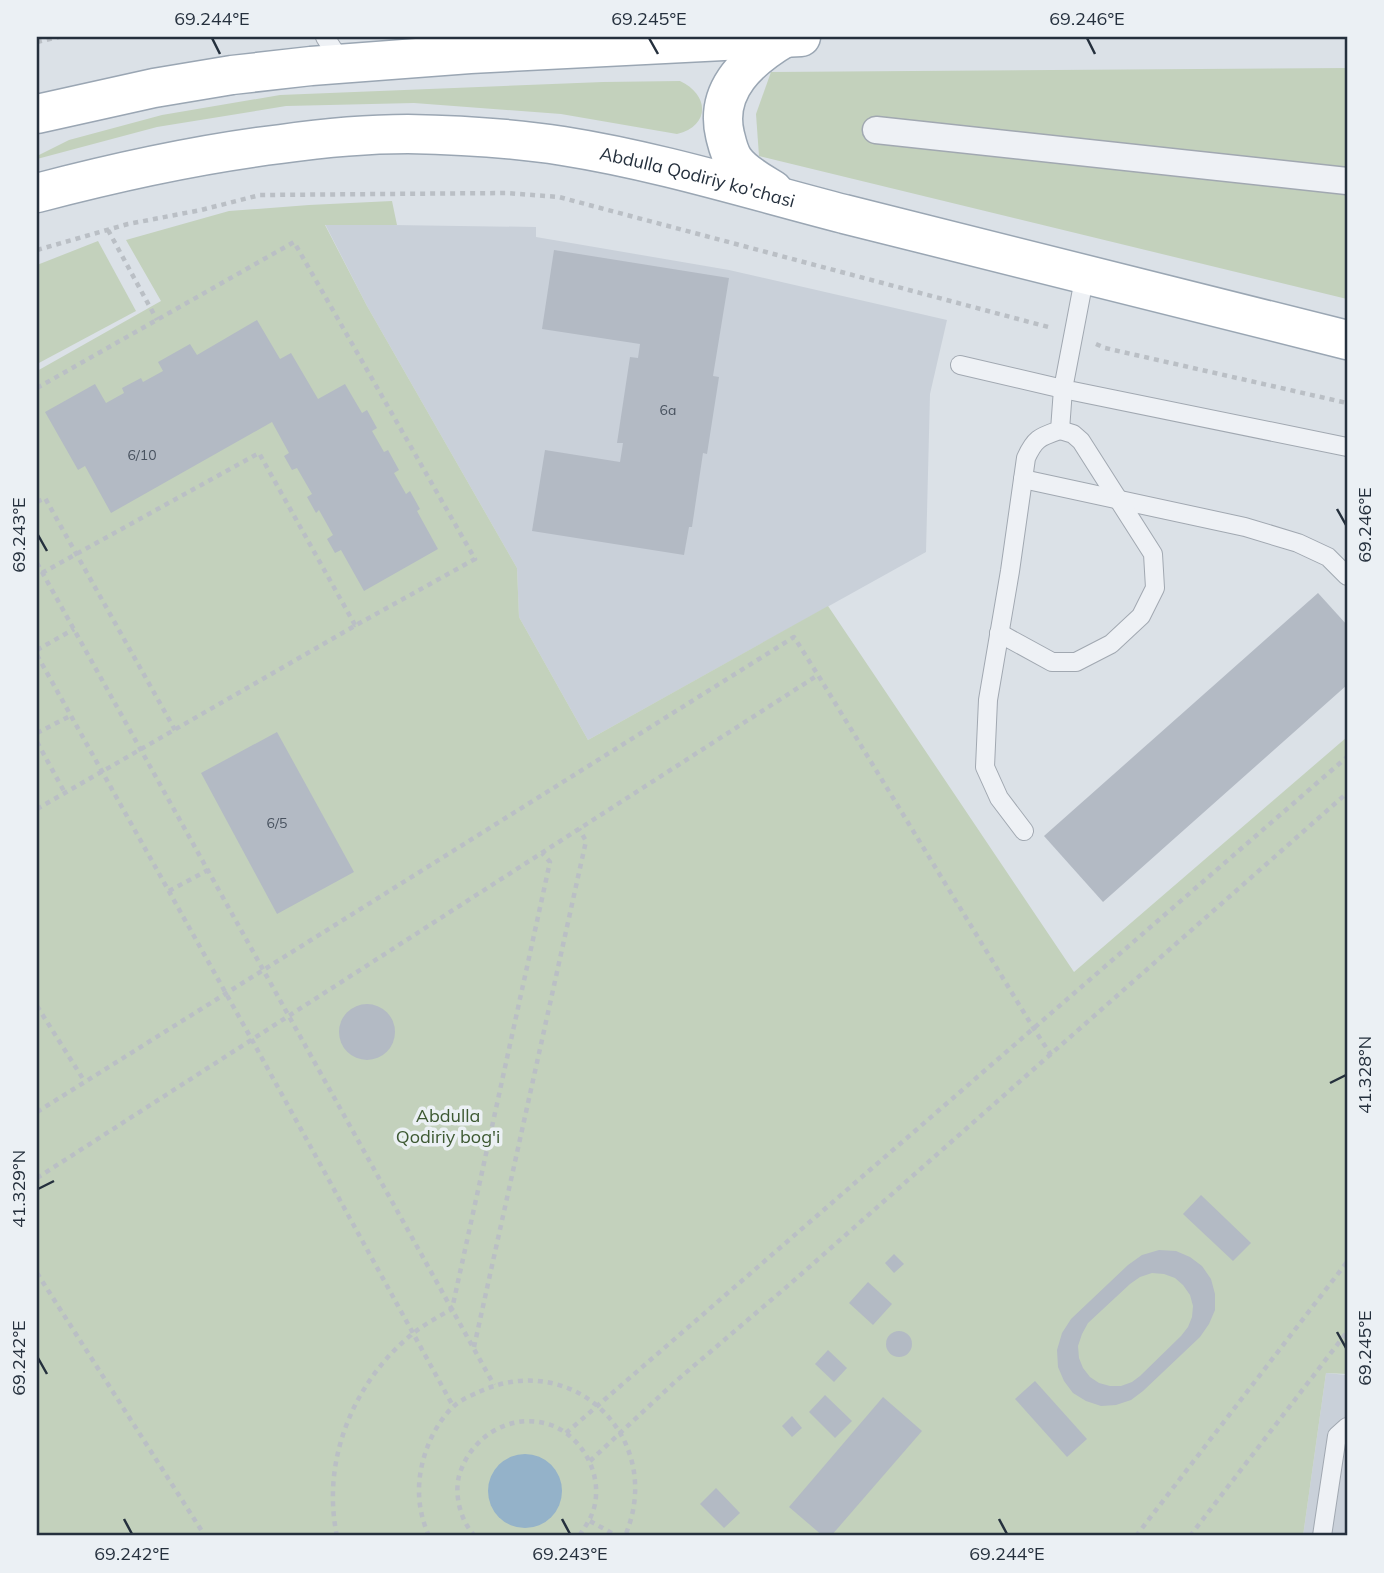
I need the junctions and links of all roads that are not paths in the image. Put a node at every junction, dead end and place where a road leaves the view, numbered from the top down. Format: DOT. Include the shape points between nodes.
graph roads {
  1 [pos="786,37"];
  2 [pos="801,37"];
  3 [pos="629,41"];
  4 [pos="334,50"];
  5 [pos="37,114"];
  6 [pos="876,130"];
  7 [pos="1347,181"];
  8 [pos="37,193"];
  9 [pos="787,200"];
  10 [pos="1085,274"];
  11 [pos="1347,340"];
  12 [pos="960,365"];
  13 [pos="1063,388"];
  14 [pos="1060,430"];
  15 [pos="1347,447"];
  16 [pos="1023,479"];
  17 [pos="1120,501"];
  18 [pos="1347,576"];
  19 [pos="999,633"];
  20 [pos="1024,831"];
  21 [pos="1347,1427"];
  22 [pos="1322,1536"];
  1 -- 2 [label="main road"];
  1 -- 3 [label="main road"];
  1 -- 9 [label="main road" via="741,72 722,110 722,123 734,160"];
  3 -- 4 [label="main road" via="470,54"];
  4 -- 5 [label="main road"];
  6 -- 7 [label="street"];
  8 -- 9 [label="main road, Abdulla Qodiriy ko'chasi" via="249,148 405,134 562,145"];
  9 -- 10 [label="main road, Abdulla Qodiriy ko'chasi"];
  10 -- 11 [label="main road, Abdulla Qodiriy ko'chasi"];
  10 -- 13 [label="lane"];
  12 -- 13 [label="lane"];
  13 -- 14 [label="lane"];
  13 -- 15 [label="lane"];
  14 -- 16 [label="lane" via="1032,444"];
  14 -- 17 [label="lane" via="1082,442"];
  16 -- 17 [label="lane"];
  16 -- 19 [label="lane"];
  17 -- 18 [label="lane" via="1298,543 1328,557"];
  17 -- 19 [label="lane" via="1153,554 1155,588 1141,616 1111,644 1076,662 1052,662"];
  19 -- 20 [label="lane" via="988,700 985,767 999,798"];
  21 -- 22 [label="lane" via="1337,1436"];
}
